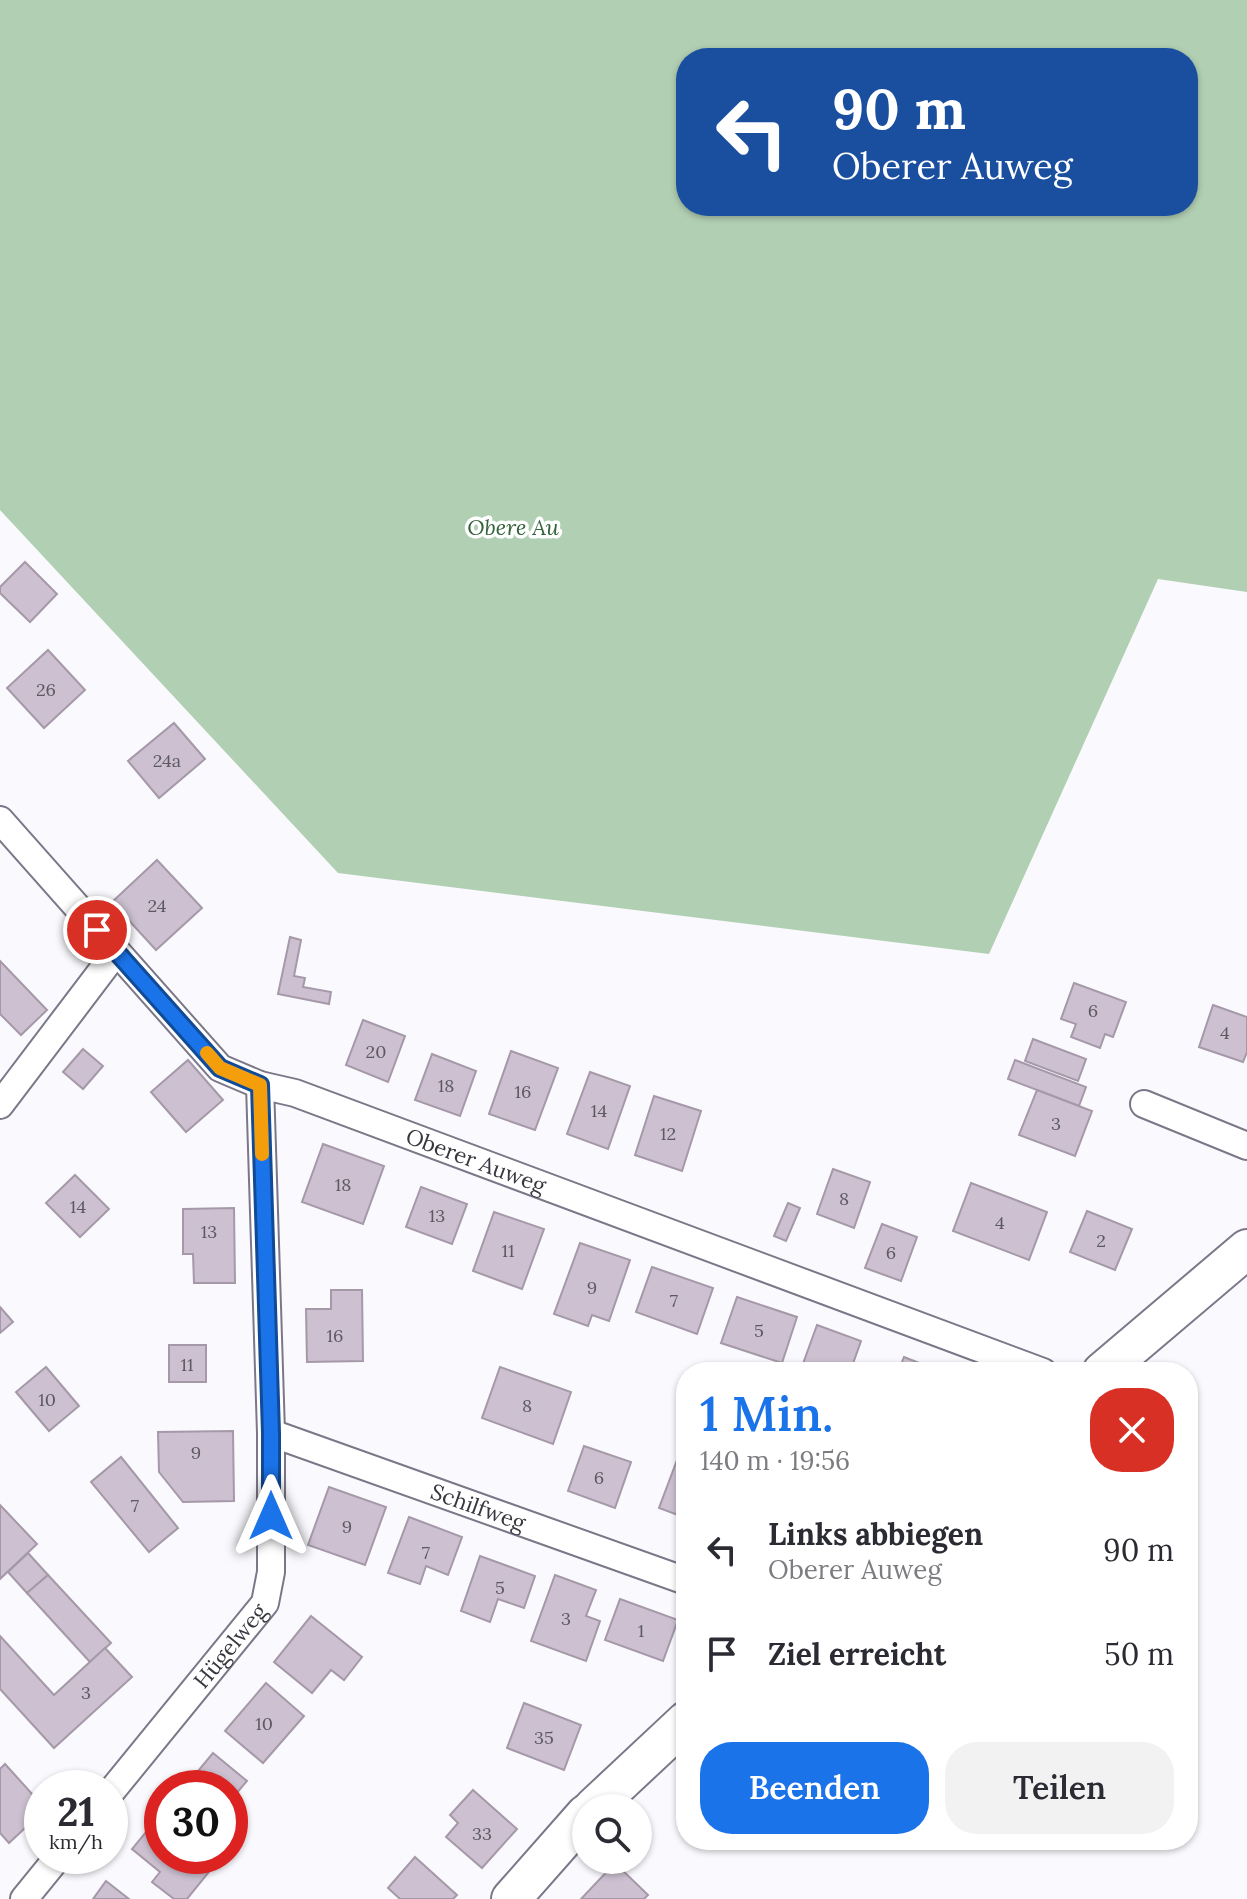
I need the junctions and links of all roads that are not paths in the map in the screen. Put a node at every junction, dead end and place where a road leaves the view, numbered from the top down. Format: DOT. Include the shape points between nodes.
graph roads {
  1 [pos="0,820"];
  2 [pos="116,952"];
  3 [pos="260,1085"];
  4 [pos="1144,1104"];
  5 [pos="0,1105"];
  6 [pos="1247,1146"];
  7 [pos="1247,1249"];
  8 [pos="1016,1362"];
  9 [pos="1114,1362"];
  10 [pos="271,1433"];
  11 [pos="676,1577"];
  12 [pos="676,1730"];
  13 [pos="128,1771"];
  14 [pos="608,1794"];
  15 [pos="572,1830"];
  16 [pos="44,1874"];
  17 [pos="24,1899"];
  18 [pos="511,1899"];
  1 -- 2 [label="street, Oberer Auweg"];
  2 -- 3 [label="street, Oberer Auweg" via="220,1068"];
  2 -- 5 [label="street"];
  3 -- 8 [label="street, Oberer Auweg" via="295,1093"];
  3 -- 10 [label="street, Hügelweg"];
  4 -- 6 [label="street"];
  7 -- 9 [label="street"];
  10 -- 11 [label="street, Schilfweg"];
  10 -- 13 [label="street, Hügelweg" via="271,1572 265,1603"];
  12 -- 14 [label="street"];
  15 -- 18 [label="street"];
  16 -- 17 [label="street"];
}
